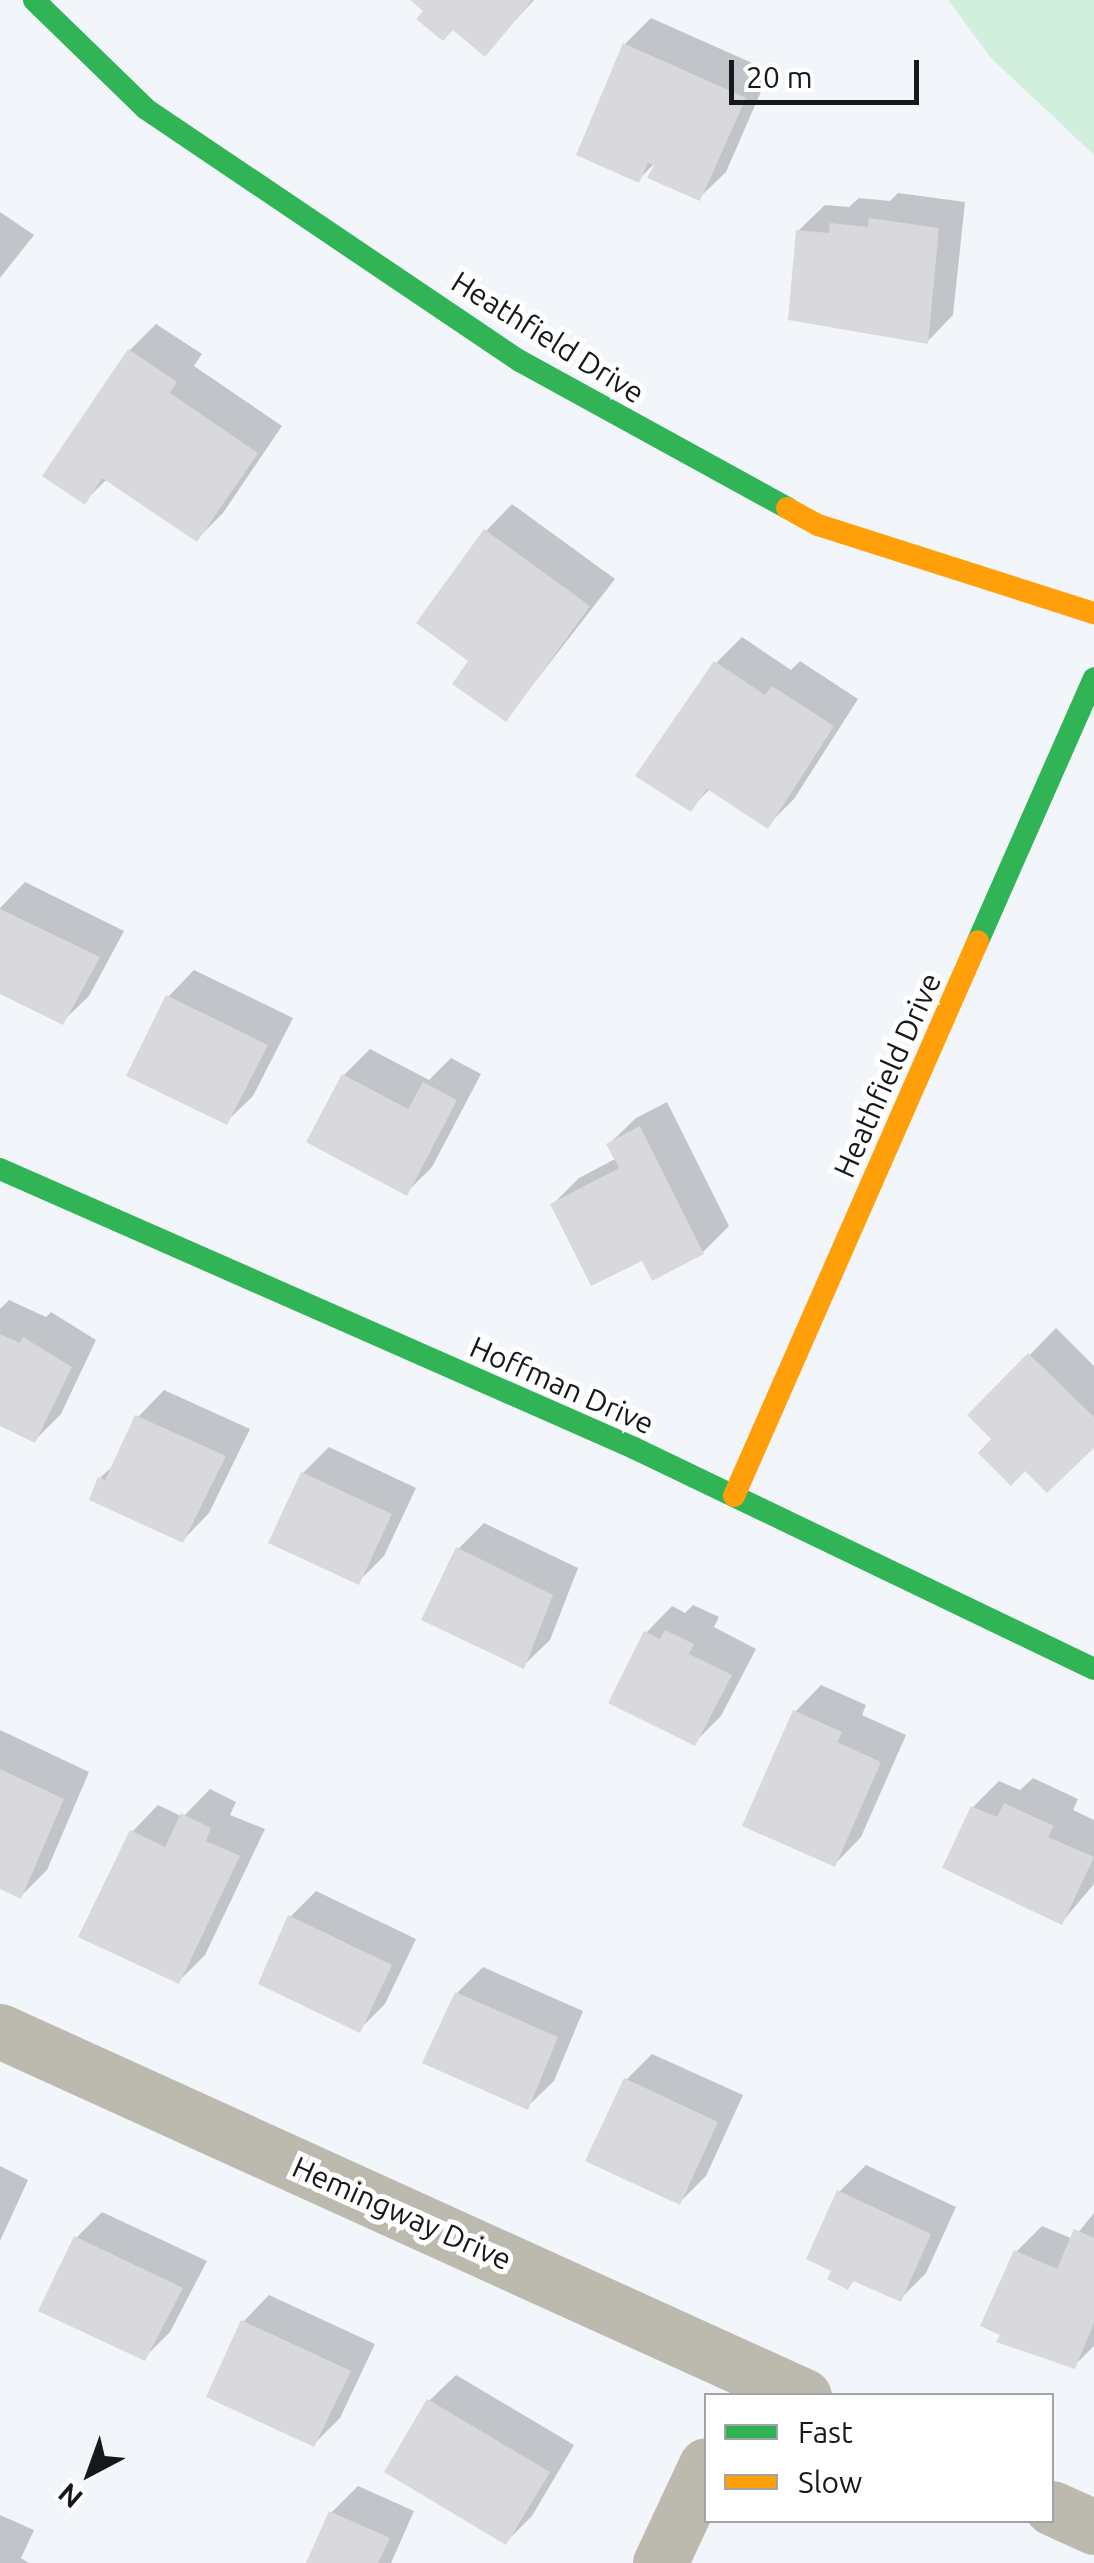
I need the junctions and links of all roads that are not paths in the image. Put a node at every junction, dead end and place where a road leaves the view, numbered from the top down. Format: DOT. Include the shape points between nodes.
graph roads {
  1 [pos="34,0"];
  2 [pos="1094,613"];
  3 [pos="1094,678"];
  4 [pos="0,1169"];
  5 [pos="734,1496"];
  6 [pos="1094,1669"];
  7 [pos="0,2030"];
  8 [pos="745,2384"];
  9 [pos="789,2393"];
  10 [pos="704,2469"];
  11 [pos="1054,2509"];
  12 [pos="1094,2528"];
  13 [pos="660,2563"];
  1 -- 2 [label="street, Heathfield Drive" via="146,109 520,361 818,526"];
  3 -- 5 [label="street, Heathfield Drive"];
  4 -- 5 [label="street, Hoffman Drive"];
  5 -- 6 [label="street, Hoffman Drive"];
  7 -- 8 [label="street, Hemingway Drive"];
  8 -- 9 [label="street, Hemingway Drive"];
  10 -- 13 [label="street"];
  11 -- 12 [label="street"];
}
